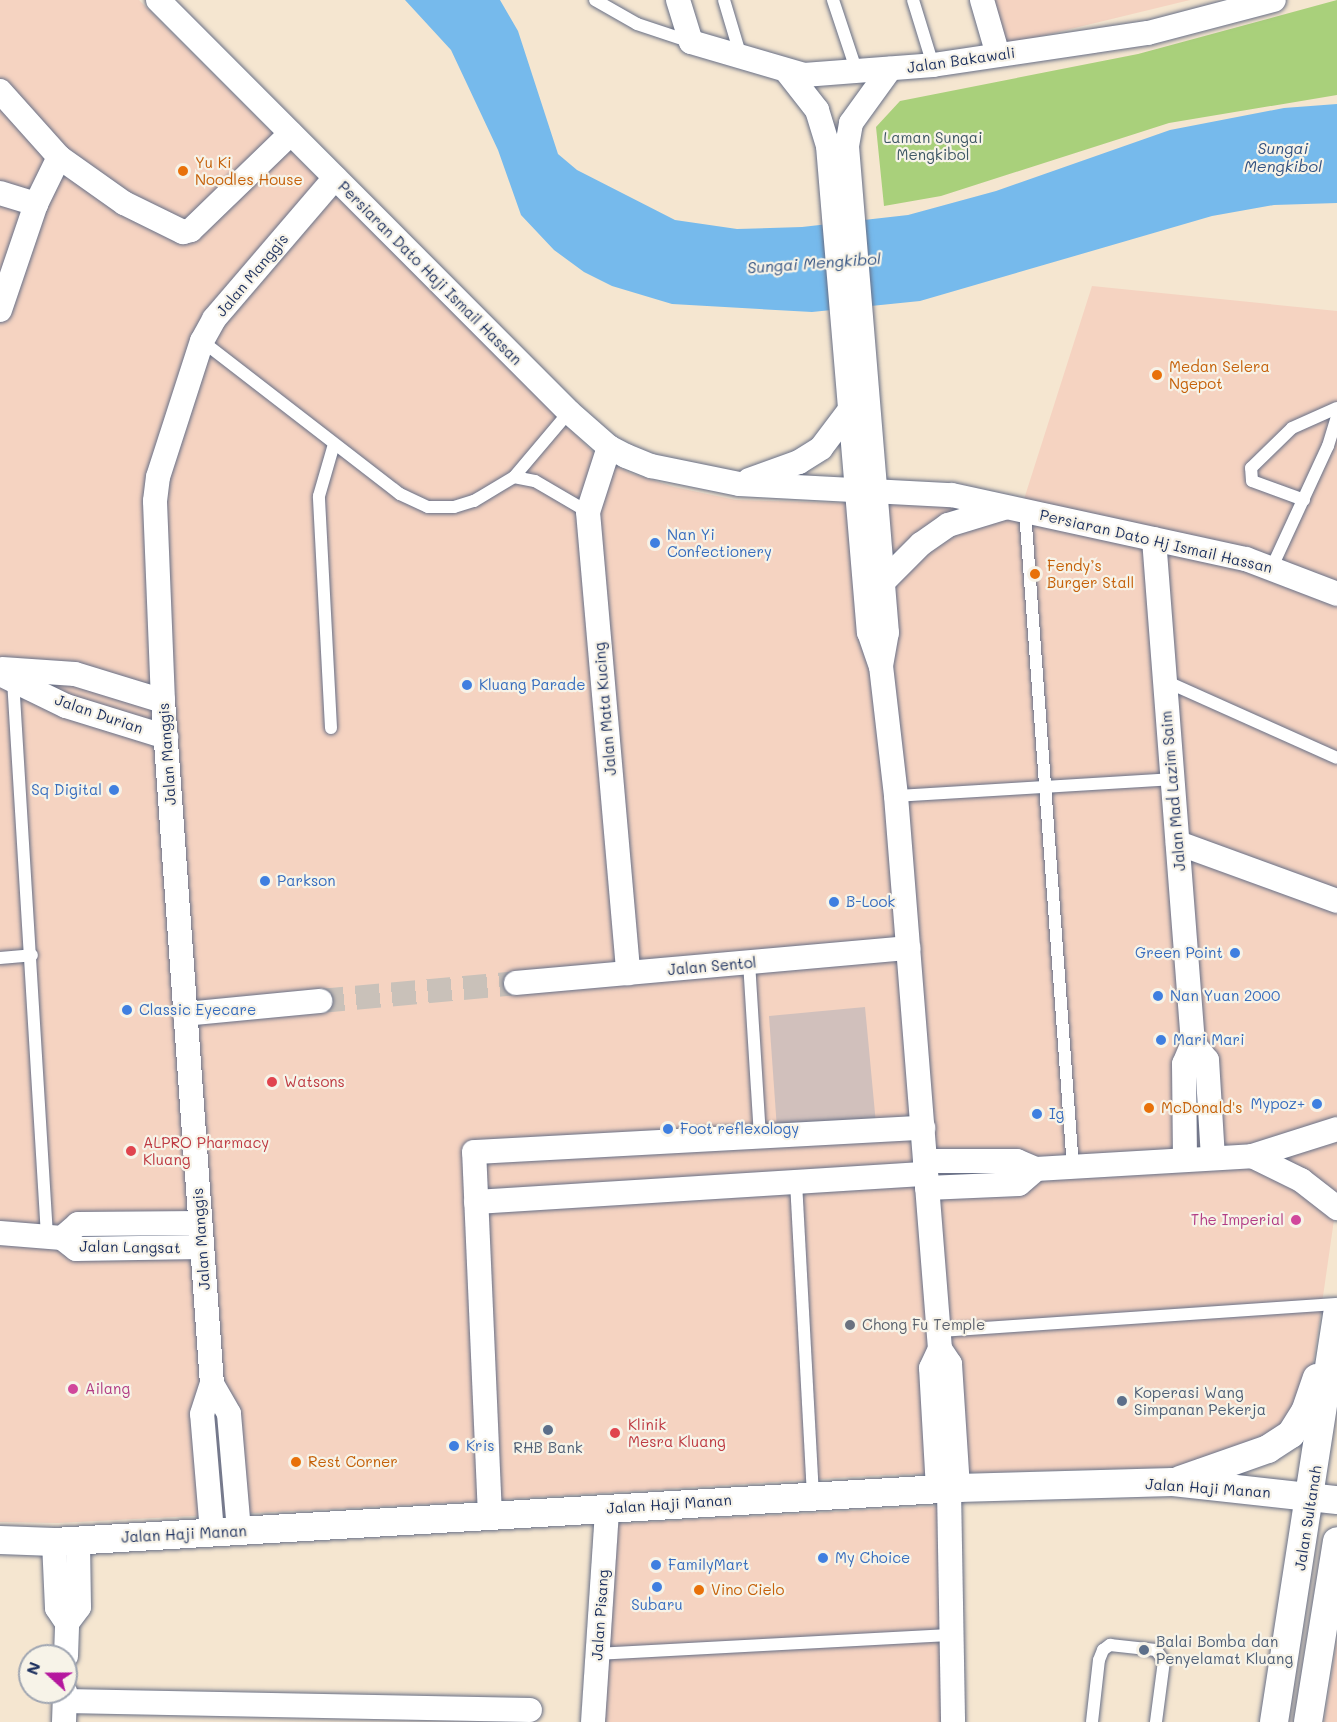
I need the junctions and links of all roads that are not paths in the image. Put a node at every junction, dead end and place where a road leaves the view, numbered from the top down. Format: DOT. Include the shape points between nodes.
graph roads {
  1 [pos="158,0"];
  2 [pos="678,0"];
  3 [pos="724,0"];
  4 [pos="833,0"];
  5 [pos="913,0"];
  6 [pos="982,0"];
  7 [pos="1274,0"];
  8 [pos="599,1"];
  9 [pos="691,42"];
  10 [pos="998,55"];
  11 [pos="742,58"];
  12 [pos="933,64"];
  13 [pos="890,69"];
  14 [pos="857,72"];
  15 [pos="788,73"];
  16 [pos="0,91"];
  17 [pos="291,134"];
  18 [pos="837,146"];
  19 [pos="59,158"];
  20 [pos="335,178"];
  21 [pos="0,193"];
  22 [pos="36,204"];
  23 [pos="0,310"];
  24 [pos="202,341"];
  25 [pos="854,399"];
  26 [pos="1337,408"];
  27 [pos="569,412"];
  28 [pos="1337,416"];
  29 [pos="334,444"];
  30 [pos="609,447"];
  31 [pos="514,477"];
  32 [pos="739,484"];
  33 [pos="866,490"];
  34 [pos="1304,500"];
  35 [pos="1016,510"];
  36 [pos="588,512"];
  37 [pos="1154,539"];
  38 [pos="1272,567"];
  39 [pos="883,582"];
  40 [pos="1337,594"];
  41 [pos="881,666"];
  42 [pos="4,674"];
  43 [pos="1165,681"];
  44 [pos="163,702"];
  45 [pos="331,728"];
  46 [pos="166,737"];
  47 [pos="1337,758"];
  48 [pos="1172,779"];
  49 [pos="1048,785"];
  50 [pos="896,796"];
  51 [pos="1178,843"];
  52 [pos="1337,901"];
  53 [pos="908,948"];
  54 [pos="32,955"];
  55 [pos="0,958"];
  56 [pos="749,962"];
  57 [pos="628,973"];
  58 [pos="516,983"];
  59 [pos="320,1001"];
  60 [pos="185,1014"];
  61 [pos="1193,1043"];
  62 [pos="923,1128"];
  63 [pos="1337,1129"];
  64 [pos="760,1137"];
  65 [pos="1252,1156"];
  66 [pos="1213,1158"];
  67 [pos="1185,1160"];
  68 [pos="1073,1167"];
  69 [pos="926,1174"];
  70 [pos="795,1182"];
  71 [pos="476,1202"];
  72 [pos="1337,1208"];
  73 [pos="0,1233"];
  74 [pos="201,1235"];
  75 [pos="54,1237"];
  76 [pos="1336,1316"];
  77 [pos="939,1340"];
  78 [pos="1173,1482"];
  79 [pos="948,1489"];
  80 [pos="813,1494"];
  81 [pos="1324,1498"];
  82 [pos="607,1509"];
  83 [pos="490,1516"];
  84 [pos="226,1531"];
  85 [pos="0,1540"];
  86 [pos="66,1541"];
  87 [pos="1337,1541"];
  88 [pos="952,1635"];
  89 [pos="66,1644"];
  90 [pos="597,1654"];
  91 [pos="64,1705"];
  92 [pos="530,1710"];
  93 [pos="241,1713"];
  94 [pos="428,1715"];
  95 [pos="593,1722"];
  96 [pos="953,1722"];
  97 [pos="1092,1722"];
  98 [pos="1156,1722"];
  99 [pos="1274,1722"];
  100 [pos="1308,1722"];
  1 -- 17 [label="street, Persiaran Dato Haji Ismail Hassan"];
  2 -- 9 [label="street"];
  3 -- 11 [label="lane"];
  4 -- 14 [label="lane"];
  5 -- 12 [label="lane"];
  6 -- 10 [label="street"];
  7 -- 10 [label="street, Jalan Bakawali" via="1148,33"];
  8 -- 9 [label="lane" via="637,24"];
  9 -- 11 [label="street, Jalan Bakawali"];
  10 -- 12 [label="street, Jalan Bakawali"];
  11 -- 15 [label="street, Jalan Bakawali"];
  12 -- 13 [label="street, Jalan Bakawali"];
  13 -- 14 [label="street, Jalan Bakawali"];
  13 -- 18 [label="street"];
  14 -- 15 [label="street, Jalan Bakawali"];
  15 -- 18 [label="street" via="817,110"];
  16 -- 19 [label="street"];
  17 -- 19 [label="street" via="191,230 183,232 124,203"];
  17 -- 20 [label="street, Persiaran Dato Haji Ismail Hassan"];
  18 -- 25 [label="street"];
  19 -- 22 [label="street"];
  20 -- 24 [label="street, Jalan Manggis" via="214,319"];
  20 -- 27 [label="street, Persiaran Dato Haji Ismail Hassan"];
  21 -- 22 [label="street"];
  22 -- 23 [label="street"];
  24 -- 29 [label="lane"];
  24 -- 44 [label="street, Jalan Manggis" via="158,477 155,540"];
  25 -- 32 [label="street" via="821,448 798,462"];
  25 -- 33 [label="street"];
  26 -- 34 [label="lane" via="1292,428 1251,468 1252,481"];
  27 -- 30 [label="street, Persiaran Dato Haji Ismail Hassan"];
  27 -- 31 [label="lane"];
  28 -- 34 [label="lane"];
  29 -- 31 [label="lane" via="400,494 428,507 454,507 474,501"];
  29 -- 45 [label="lane" via="319,496"];
  30 -- 32 [label="street, Persiaran Dato Haji Ismail Hassan" via="651,466"];
  30 -- 36 [label="street, Jalan Mata Kucing"];
  31 -- 36 [label="lane" via="535,481"];
  32 -- 33 [label="street, Persiaran Dato Haji Ismail Hassan"];
  33 -- 35 [label="street, Persiaran Dato Haji Ismail Hassan" via="952,495"];
  33 -- 39 [label="street"];
  33 -- 41 [label="street" via="869,632"];
  34 -- 38 [label="lane"];
  35 -- 37 [label="street, Persiaran Dato Hj Ismail Hassan"];
  35 -- 39 [label="street" via="948,525 921,544"];
  35 -- 49 [label="lane"];
  36 -- 57 [label="street, Jalan Mata Kucing"];
  37 -- 38 [label="street, Persiaran Dato Hj Ismail Hassan"];
  37 -- 43 [label="street, Jalan Mad Lazim Saim"];
  38 -- 40 [label="street, Persiaran Dato Hj Ismail Hassan"];
  39 -- 41 [label="street" via="887,633"];
  41 -- 50 [label="street"];
  42 -- 44 [label="street, Jalan Durian" via="75,674"];
  42 -- 46 [label="street, Jalan Durian" via="66,706"];
  42 -- 54 [label="lane"];
  43 -- 47 [label="lane"];
  43 -- 48 [label="street, Jalan Mad Lazim Saim"];
  44 -- 46 [label="street, Jalan Manggis"];
  46 -- 60 [label="street, Jalan Manggis"];
  48 -- 49 [label="lane"];
  48 -- 51 [label="street, Jalan Mad Lazim Saim"];
  49 -- 50 [label="lane"];
  49 -- 68 [label="lane"];
  50 -- 53 [label="street"];
  51 -- 52 [label="street"];
  51 -- 61 [label="street, Jalan Mad Lazim Saim"];
  53 -- 56 [label="street, Jalan Sentol"];
  53 -- 62 [label="street"];
  54 -- 55 [label="lane"];
  54 -- 75 [label="lane"];
  56 -- 57 [label="street, Jalan Sentol"];
  56 -- 64 [label="lane"];
  57 -- 58 [label="street, Jalan Sentol"];
  59 -- 60 [label="street"];
  60 -- 74 [label="street, Jalan Manggis"];
  61 -- 66 [label="street" via="1207,1060"];
  61 -- 67 [label="street" via="1185,1064"];
  62 -- 64 [label="street"];
  62 -- 69 [label="street"];
  63 -- 65 [label="street"];
  64 -- 71 [label="street" via="474,1152"];
  65 -- 66 [label="street"];
  65 -- 72 [label="street" via="1301,1180"];
  66 -- 67 [label="street"];
  67 -- 68 [label="street"];
  68 -- 69 [label="street" via="1036,1169 1019,1184"];
  69 -- 70 [label="street"];
  69 -- 77 [label="street"];
  70 -- 71 [label="street"];
  70 -- 80 [label="lane"];
  71 -- 83 [label="street"];
  73 -- 75 [label="street, Jalan Langsat"];
  74 -- 75 [label="street, Jalan Langsat" via="76,1249"];
  74 -- 84 [label="street, Jalan Manggis" via="212,1384 229,1414"];
  76 -- 77 [label="lane"];
  76 -- 78 [label="street" via="1305,1412 1291,1434 1268,1449"];
  76 -- 81 [label="street, Jalan Sultanah"];
  77 -- 79 [label="street" via="931,1368"];
  78 -- 79 [label="street, Jalan Haji Manan"];
  78 -- 81 [label="street, Jalan Haji Manan"];
  79 -- 80 [label="street, Jalan Haji Manan"];
  79 -- 88 [label="street"];
  80 -- 82 [label="street, Jalan Haji Manan"];
  81 -- 99 [label="street, Jalan Sultanah"];
  82 -- 83 [label="street, Jalan Haji Manan"];
  82 -- 90 [label="street, Jalan Pisang"];
  83 -- 84 [label="street, Jalan Haji Manan"];
  84 -- 86 [label="street, Jalan Haji Manan"];
  85 -- 86 [label="street, Jalan Haji Manan"];
  86 -- 89 [label="street" via="57,1608 67,1623"];
  87 -- 100 [label="street"];
  88 -- 90 [label="lane"];
  88 -- 96 [label="street"];
  90 -- 95 [label="street, Jalan Pisang"];
  91 -- 93 [label="street"];
  92 -- 94 [label="street"];
  93 -- 94 [label="street"];
  97 -- 98 [label="lane" via="1099,1660 1110,1645 1156,1650 1164,1661"];
}
